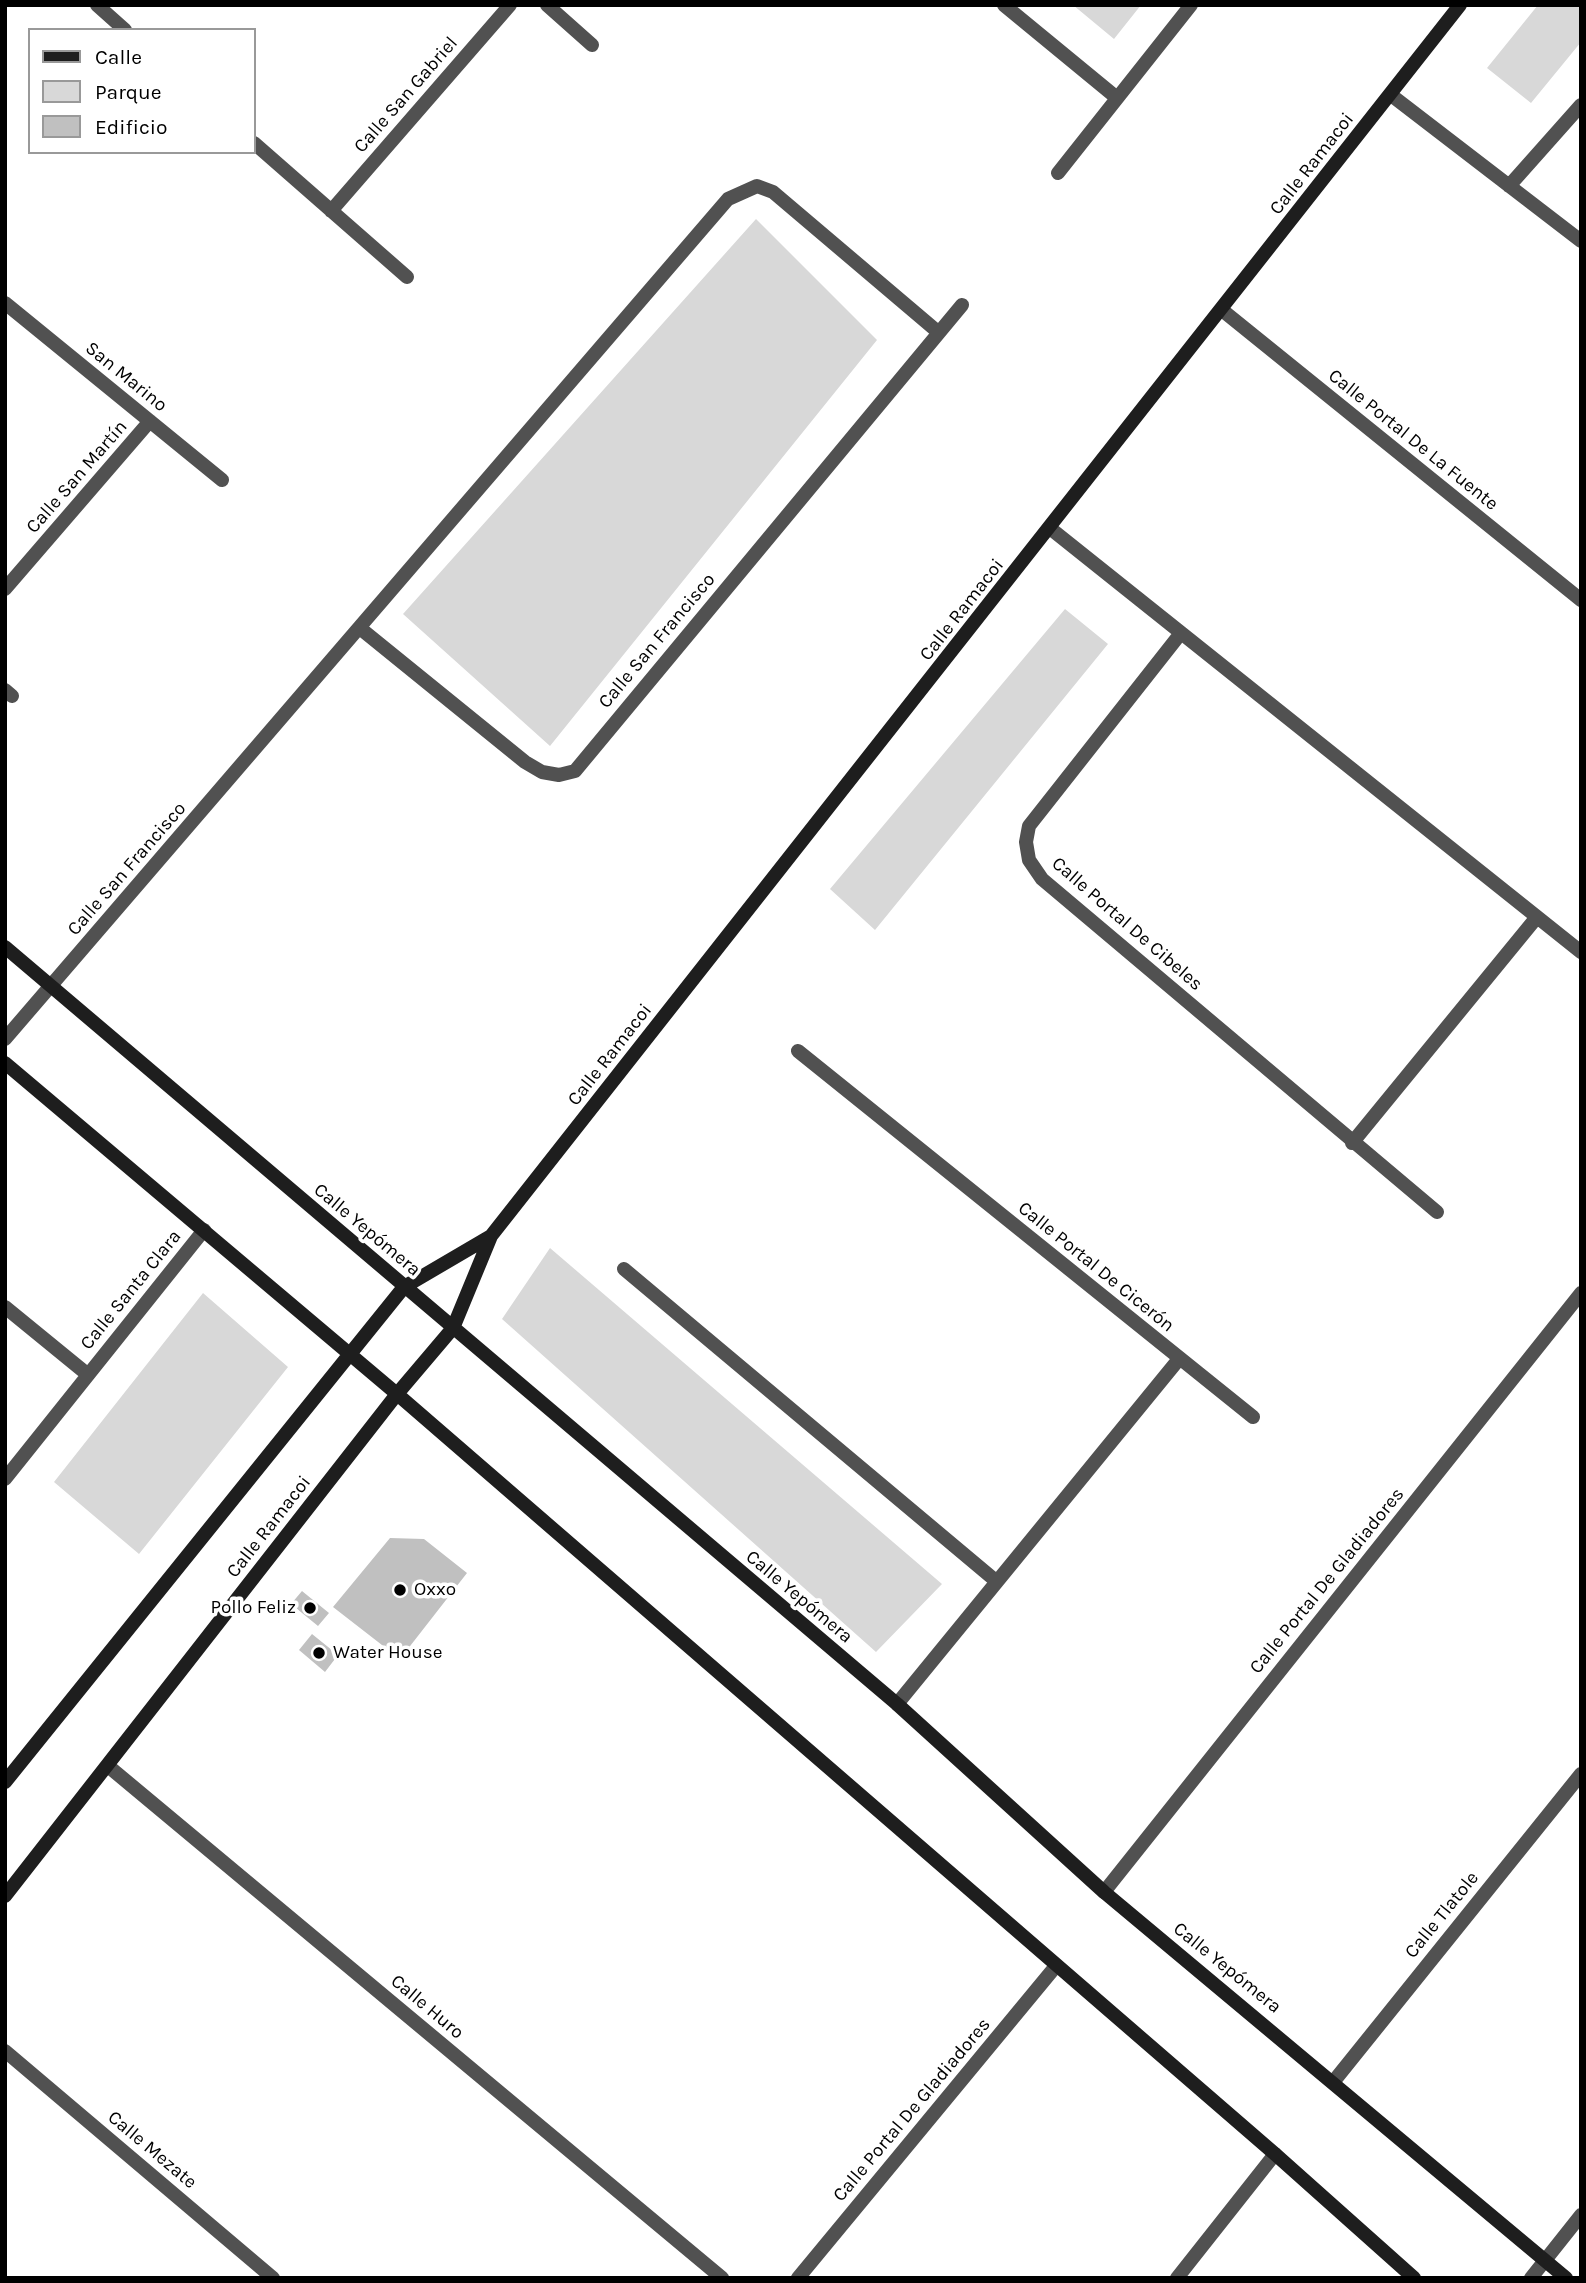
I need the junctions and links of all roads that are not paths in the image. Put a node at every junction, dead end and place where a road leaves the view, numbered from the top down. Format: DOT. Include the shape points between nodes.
graph roads {
  1 [pos="97,5"];
  2 [pos="509,5"];
  3 [pos="547,5"];
  4 [pos="1004,5"];
  5 [pos="1191,5"];
  6 [pos="1460,5"];
  7 [pos="123,28"];
  8 [pos="592,45"];
  9 [pos="1391,95"];
  10 [pos="1117,98"];
  11 [pos="1581,105"];
  12 [pos="256,145"];
  13 [pos="1058,173"];
  14 [pos="1509,186"];
  15 [pos="331,211"];
  16 [pos="1581,241"];
  17 [pos="407,277"];
  18 [pos="5,303"];
  19 [pos="962,304"];
  20 [pos="1222,310"];
  21 [pos="938,332"];
  22 [pos="150,421"];
  23 [pos="222,480"];
  24 [pos="1051,529"];
  25 [pos="5,589"];
  26 [pos="1581,600"];
  27 [pos="361,629"];
  28 [pos="1181,633"];
  29 [pos="1537,917"];
  30 [pos="5,947"];
  31 [pos="1581,952"];
  32 [pos="50,987"];
  33 [pos="5,1039"];
  34 [pos="798,1051"];
  35 [pos="5,1063"];
  36 [pos="1352,1143"];
  37 [pos="1437,1212"];
  38 [pos="204,1230"];
  39 [pos="491,1237"];
  40 [pos="624,1269"];
  41 [pos="404,1287"];
  42 [pos="1581,1293"];
  43 [pos="5,1307"];
  44 [pos="453,1328"];
  45 [pos="347,1354"];
  46 [pos="1179,1359"];
  47 [pos="87,1374"];
  48 [pos="397,1394"];
  49 [pos="1253,1417"];
  50 [pos="5,1479"];
  51 [pos="996,1581"];
  52 [pos="897,1704"];
  53 [pos="108,1766"];
  54 [pos="1581,1774"];
  55 [pos="5,1782"];
  56 [pos="1104,1892"];
  57 [pos="5,1896"];
  58 [pos="1056,1966"];
  59 [pos="5,2051"];
  60 [pos="1334,2081"];
  61 [pos="1275,2154"];
  62 [pos="1581,2215"];
  63 [pos="1545,2260"];
  64 [pos="274,2278"];
  65 [pos="722,2278"];
  66 [pos="798,2278"];
  67 [pos="1177,2278"];
  68 [pos="1414,2278"];
  69 [pos="1531,2278"];
  70 [pos="1566,2278"];
  1 -- 7 [label="street"];
  2 -- 15 [label="street, Calle San Gabriel"];
  3 -- 8 [label="street"];
  4 -- 10 [label="street"];
  5 -- 10 [label="street"];
  6 -- 9 [label="main road, Calle Ramacoi"];
  9 -- 14 [label="street"];
  9 -- 20 [label="main road, Calle Ramacoi"];
  10 -- 13 [label="street"];
  11 -- 14 [label="street"];
  12 -- 15 [label="street"];
  14 -- 16 [label="street"];
  15 -- 17 [label="street"];
  18 -- 22 [label="street, San Marino"];
  19 -- 21 [label="street, Calle San Francisco"];
  20 -- 24 [label="main road, Calle Ramacoi"];
  20 -- 26 [label="street, Calle Portal De La Fuente"];
  21 -- 27 [label="street, Calle San Francisco" via="774,192 757,186 742,191 728,199"];
  21 -- 27 [label="street, Calle San Francisco" via="575,771 559,775 542,772 525,762"];
  22 -- 23 [label="street, San Marino"];
  22 -- 25 [label="street, Calle San Martín"];
  24 -- 28 [label="street"];
  24 -- 39 [label="main road, Calle Ramacoi"];
  27 -- 32 [label="street, Calle San Francisco"];
  28 -- 29 [label="street"];
  28 -- 36 [label="street, Calle Portal De Cibeles" via="1029,826 1029,860 1042,879"];
  29 -- 31 [label="street"];
  29 -- 36 [label="street"];
  30 -- 32 [label="main road, Calle Yepómera"];
  32 -- 33 [label="street, Calle San Francisco"];
  32 -- 41 [label="main road, Calle Yepómera"];
  34 -- 46 [label="street, Calle Portal De Cicerón"];
  35 -- 38 [label="main road"];
  36 -- 37 [label="street, Calle Portal De Cibeles"];
  38 -- 45 [label="main road"];
  38 -- 47 [label="street, Calle Santa Clara"];
  39 -- 41 [label="main road, Calle Ramacoi"];
  39 -- 44 [label="main road, Calle Ramacoi"];
  40 -- 51 [label="street"];
  41 -- 44 [label="main road, Calle Yepómera"];
  41 -- 45 [label="main road, Calle Ramacoi"];
  42 -- 56 [label="street, Calle Portal De Gladiadores"];
  43 -- 47 [label="street, Calle Santa Clara"];
  44 -- 48 [label="main road, Calle Ramacoi"];
  44 -- 52 [label="main road, Calle Yepómera"];
  45 -- 48 [label="main road"];
  45 -- 55 [label="main road, Calle Ramacoi"];
  46 -- 49 [label="street"];
  46 -- 51 [label="street, Calle Portal De Cicerón"];
  47 -- 50 [label="street, Calle Santa Clara"];
  48 -- 53 [label="main road, Calle Ramacoi"];
  48 -- 58 [label="main road"];
  51 -- 52 [label="street, Calle Portal De Cicerón"];
  52 -- 56 [label="main road, Calle Yepómera"];
  53 -- 57 [label="main road, Calle Ramacoi"];
  53 -- 65 [label="street, Calle Huro"];
  54 -- 60 [label="street, Calle Tlatole"];
  56 -- 60 [label="main road, Calle Yepómera"];
  58 -- 61 [label="main road"];
  58 -- 66 [label="street, Calle Portal De Gladiadores"];
  59 -- 64 [label="street, Calle Mezate"];
  60 -- 63 [label="main road, Calle Yepómera"];
  61 -- 67 [label="street"];
  61 -- 68 [label="main road"];
  62 -- 63 [label="street"];
  63 -- 69 [label="street"];
  63 -- 70 [label="main road, Calle Yepómera"];
}
